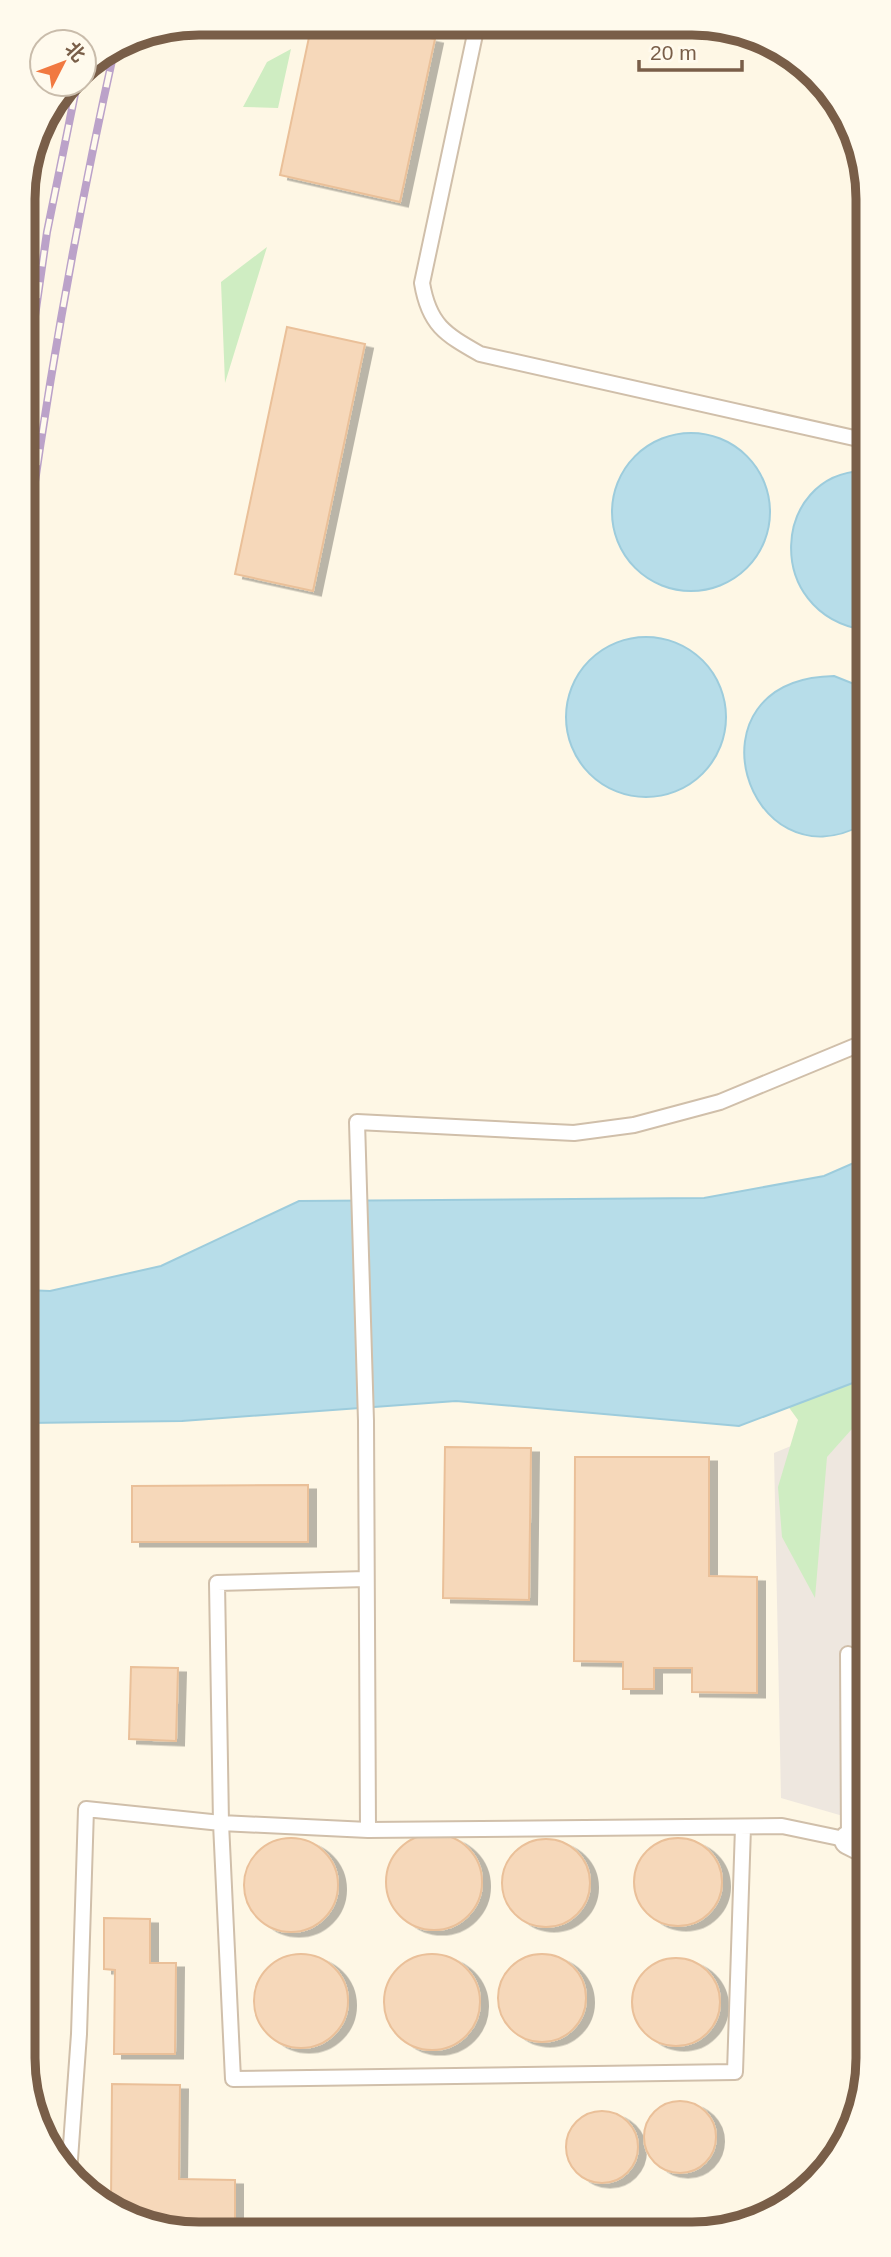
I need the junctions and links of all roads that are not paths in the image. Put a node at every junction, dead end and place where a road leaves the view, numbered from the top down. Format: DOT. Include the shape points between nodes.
graph roads {
  1 [pos="475,35"];
  2 [pos="856,438"];
  3 [pos="856,1046"];
  4 [pos="366,1579"];
  5 [pos="848,1654"];
  6 [pos="856,1806"];
  7 [pos="221,1823"];
  8 [pos="743,1827"];
  9 [pos="368,1830"];
  10 [pos="856,1844"];
  11 [pos="70,2159"];
  1 -- 2 [label="lane" via="422,283 426,308 444,333 480,354"];
  3 -- 4 [label="lane" via="720,1102 634,1125 574,1133 357,1122"];
  4 -- 7 [label="lane" via="217,1583"];
  4 -- 9 [label="lane"];
  5 -- 6 [label="lane"];
  7 -- 8 [label="lane" via="233,2079 734,2073"];
  7 -- 9 [label="lane"];
  7 -- 11 [label="lane" via="86,1809"];
  8 -- 9 [label="lane"];
  8 -- 10 [label="lane" via="782,1826"];
}
